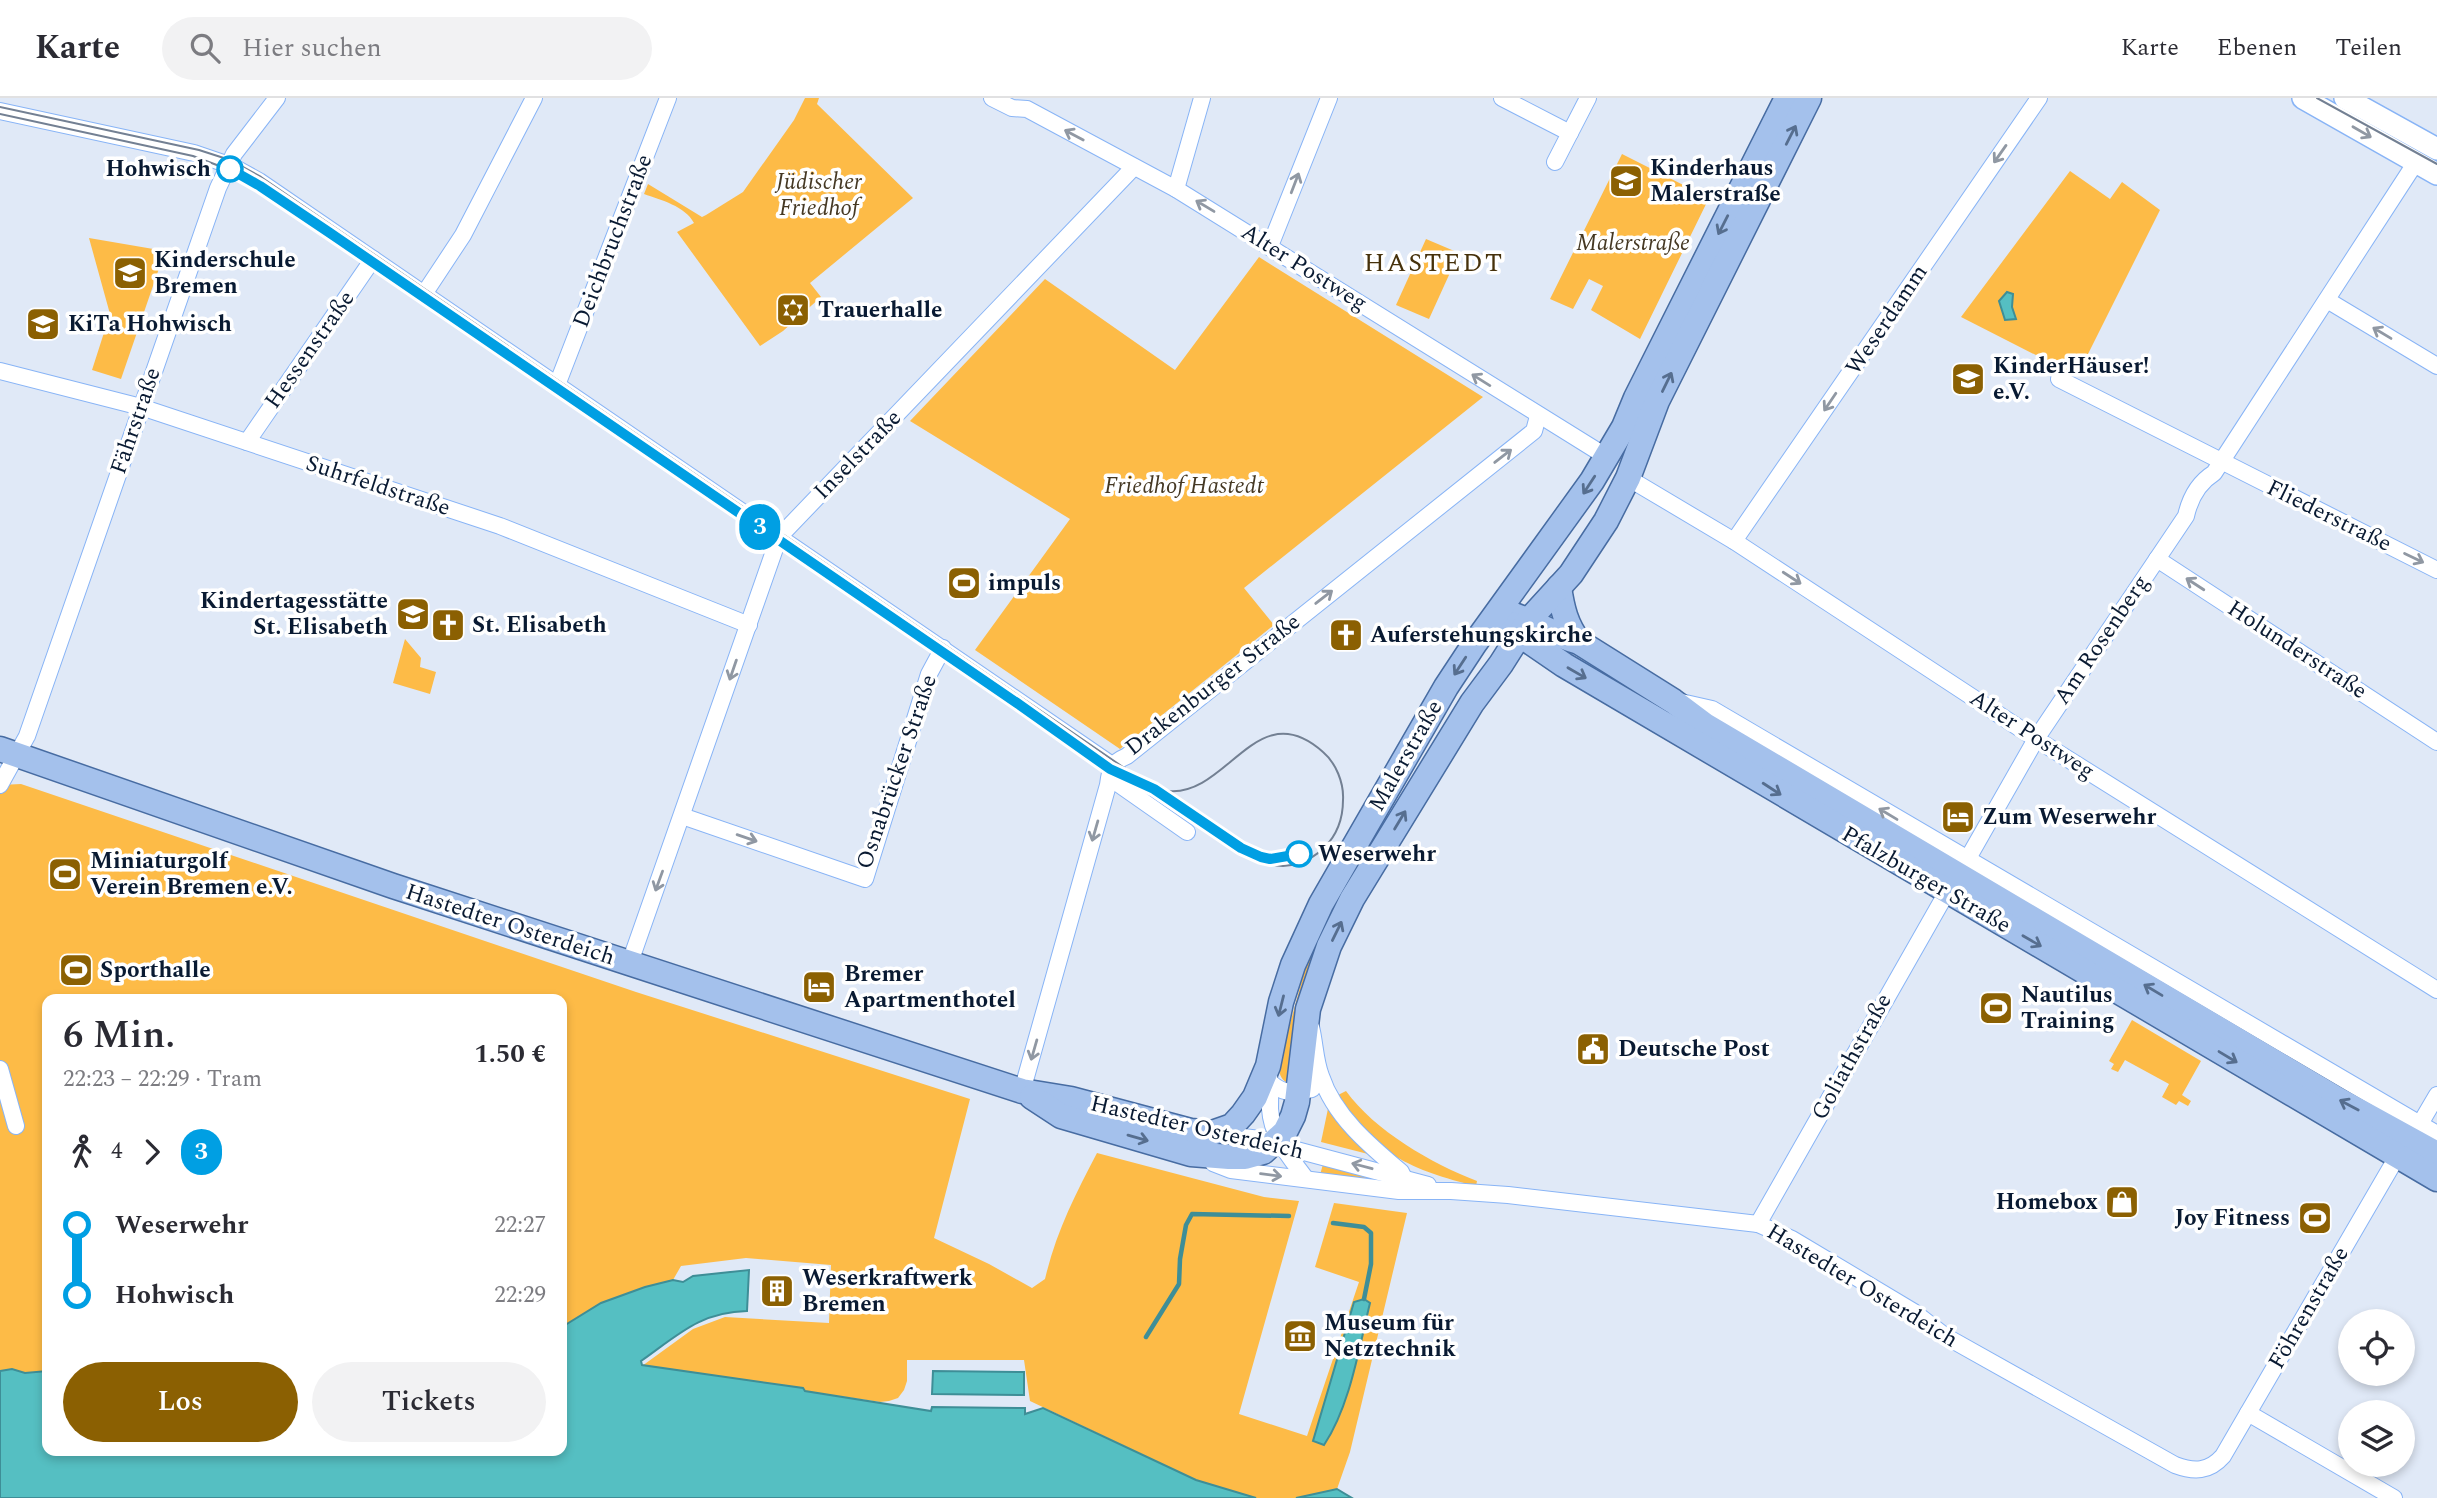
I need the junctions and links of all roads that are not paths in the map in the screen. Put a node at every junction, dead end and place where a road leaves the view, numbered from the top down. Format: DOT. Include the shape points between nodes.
graph roads {
  1 [pos="277,98"];
  2 [pos="534,98"];
  3 [pos="668,98"];
  4 [pos="992,98"];
  5 [pos="1202,98"];
  6 [pos="1328,98"];
  7 [pos="1502,98"];
  8 [pos="1588,98"];
  9 [pos="1787,98"];
  10 [pos="1809,98"];
  11 [pos="2039,98"];
  12 [pos="2302,98"];
  13 [pos="2345,98"];
  14 [pos="0,111"];
  15 [pos="1570,133"];
  16 [pos="2437,149"];
  17 [pos="1555,162"];
  18 [pos="2416,162"];
  19 [pos="228,164"];
  20 [pos="1135,167"];
  21 [pos="2437,174"];
  22 [pos="1176,189"];
  23 [pos="1270,246"];
  24 [pos="373,259"];
  25 [pos="424,294"];
  26 [pos="2327,300"];
  27 [pos="2437,366"];
  28 [pos="0,372"];
  29 [pos="2059,379"];
  30 [pos="557,385"];
  31 [pos="141,407"];
  32 [pos="1538,416"];
  33 [pos="247,442"];
  34 [pos="1606,457"];
  35 [pos="2221,463"];
  36 [pos="1628,478"];
  37 [pos="779,537"];
  38 [pos="1734,541"];
  39 [pos="2157,559"];
  40 [pos="2437,570"];
  41 [pos="1559,587"];
  42 [pos="1499,611"];
  43 [pos="749,625"];
  44 [pos="1525,628"];
  45 [pos="1579,642"];
  46 [pos="943,649"];
  47 [pos="1674,701"];
  48 [pos="2036,739"];
  49 [pos="2437,742"];
  50 [pos="8,752"];
  51 [pos="1112,765"];
  52 [pos="1,781"];
  53 [pos="682,816"];
  54 [pos="1188,832"];
  55 [pos="1967,860"];
  56 [pos="1947,891"];
  57 [pos="629,965"];
  58 [pos="2437,990"];
  59 [pos="1308,1009"];
  60 [pos="0,1069"];
  61 [pos="1269,1075"];
  62 [pos="1320,1076"];
  63 [pos="1022,1091"];
  64 [pos="1298,1093"];
  65 [pos="2437,1095"];
  66 [pos="16,1126"];
  67 [pos="1212,1133"];
  68 [pos="2437,1134"];
  69 [pos="2409,1140"];
  70 [pos="1277,1141"];
  71 [pos="1191,1154"];
  72 [pos="2437,1154"];
  73 [pos="1403,1178"];
  74 [pos="1306,1179"];
  75 [pos="2437,1179"];
  76 [pos="1451,1191"];
  77 [pos="1758,1224"];
  78 [pos="2248,1413"];
  79 [pos="2202,1470"];
  80 [pos="2394,1498"];
  1 -- 19 [label="street, Fährstraße"];
  2 -- 25 [label="street" via="463,235"];
  3 -- 30 [label="street, Deichbruchstraße"];
  20 -- 4 [label="street, Alter Postweg, one-way" via="1027,109 1012,108"];
  5 -- 22 [label="street"];
  23 -- 6 [label="street, one-way"];
  7 -- 15 [label="street"];
  8 -- 15 [label="street"];
  9 -- 34 [label="main road, Malerstraße, one-way"];
  36 -- 10 [label="main road, Malerstraße, one-way" via="1657,401"];
  11 -- 38 [label="street, Weserdamm, one-way"];
  12 -- 18 [label="main road, one-way"];
  13 -- 16 [label="main road"];
  14 -- 19 [label="street"];
  15 -- 17 [label="street"];
  18 -- 21 [label="main road"];
  18 -- 26 [label="street, Am Rosenberg"];
  19 -- 24 [label="street" via="259,180"];
  19 -- 31 [label="street, Fährstraße"];
  20 -- 22 [label="street, Alter Postweg"];
  20 -- 37 [label="street, Inselstraße"];
  23 -- 22 [label="street, Alter Postweg, one-way"];
  32 -- 23 [label="street, Alter Postweg, one-way"];
  24 -- 25 [label="street"];
  24 -- 33 [label="street, Hessenstraße"];
  25 -- 30 [label="street"];
  27 -- 26 [label="street, one-way"];
  26 -- 35 [label="street, Am Rosenberg"];
  28 -- 31 [label="street, Suhrfeldstraße"];
  29 -- 35 [label="street"];
  30 -- 37 [label="street"];
  31 -- 33 [label="street, Suhrfeldstraße"];
  31 -- 50 [label="street, Fährstraße" via="27,736"];
  32 -- 34 [label="street, Alter Postweg"];
  51 -- 32 [label="street, Drakenburger Straße, one-way" via="1530,434"];
  33 -- 43 [label="street, Suhrfeldstraße" via="500,526"];
  34 -- 42 [label="main road, Malerstraße, one-way"];
  35 -- 39 [label="street, Am Rosenberg" via="2189,502 2186,516"];
  35 -- 40 [label="street, Fliederstraße, one-way"];
  36 -- 38 [label="street, Alter Postweg"];
  36 -- 41 [label="main road, Malerstraße" via="1600,531"];
  37 -- 43 [label="street, Inselstraße"];
  37 -- 46 [label="street"];
  38 -- 48 [label="street, Alter Postweg, one-way"];
  39 -- 48 [label="street, Am Rosenberg"];
  49 -- 39 [label="street, Holunderstraße, one-way"];
  41 -- 44 [label="main road, Malerstraße"];
  41 -- 45 [label="main road" via="1569,628"];
  42 -- 44 [label="main road, Pfalzburger Straße"];
  42 -- 61 [label="main road, Malerstraße, one-way" via="1446,687 1311,921 1281,1002"];
  43 -- 53 [label="street, Inselstraße, one-way"];
  44 -- 45 [label="main road, Pfalzburger Straße"];
  44 -- 56 [label="main road, Pfalzburger Straße, one-way" via="1564,665"];
  59 -- 44 [label="main road, Malerstraße, one-way" via="1324,959 1352,899 1472,703"];
  45 -- 47 [label="main road, Pfalzburger Straße"];
  46 -- 51 [label="street"];
  53 -- 46 [label="street, Osnabrücker Straße, one-way" via="865,878 929,674"];
  55 -- 47 [label="street, Pfalzburger Straße, one-way" via="1712,709"];
  69 -- 47 [label="main road, Pfalzburger Straße, one-way" via="1704,725"];
  48 -- 55 [label="street, Am Rosenberg"];
  48 -- 58 [label="street, Alter Postweg"];
  50 -- 52 [label="street, Fährstraße"];
  50 -- 57 [label="main road, Hastedter Osterdeich"];
  51 -- 54 [label="street" via="1117,783"];
  51 -- 63 [label="street, Drakenburger Straße, one-way"];
  53 -- 57 [label="street, Inselstraße, one-way"];
  55 -- 69 [label="street, Pfalzburger Straße"];
  56 -- 69 [label="main road, Pfalzburger Straße, one-way"];
  56 -- 77 [label="street, Goliathstraße"];
  57 -- 63 [label="main road, Hastedter Osterdeich"];
  59 -- 62 [label="street, Malerstraße"];
  59 -- 64 [label="main road, Malerstraße"];
  60 -- 66 [label="street"];
  61 -- 64 [label="street" via="1283,1091"];
  61 -- 67 [label="main road, Malerstraße" via="1232,1126"];
  61 -- 70 [label="street, Malerstraße" via="1270,1113"];
  62 -- 64 [label="street" via="1312,1089"];
  62 -- 73 [label="street, Malerstraße" via="1353,1129"];
  63 -- 67 [label="main road, Hastedter Osterdeich"];
  63 -- 71 [label="main road, Hastedter Osterdeich, one-way" via="1061,1116"];
  64 -- 70 [label="main road, Malerstraße" via="1293,1116"];
  65 -- 69 [label="street, Föhrenstraße"];
  67 -- 70 [label="street, Hastedter Osterdeich"];
  68 -- 69 [label="street, Pfalzburger Straße"];
  69 -- 72 [label="main road, Pfalzburger Straße"];
  69 -- 75 [label="main road, Pfalzburger Straße"];
  69 -- 78 [label="street, Föhrenstraße"];
  70 -- 71 [label="main road" via="1263,1152 1245,1157"];
  73 -- 70 [label="street, Hastedter Osterdeich, one-way"];
  70 -- 74 [label="street, Malerstraße"];
  71 -- 74 [label="street, Hastedter Osterdeich, one-way" via="1231,1170"];
  73 -- 76 [label="street, Hastedter Osterdeich"];
  74 -- 76 [label="street, Hastedter Osterdeich" via="1399,1191"];
  76 -- 77 [label="street, Hastedter Osterdeich"];
  77 -- 79 [label="street, Hastedter Osterdeich" via="1824,1258 1914,1311 1945,1336 2175,1465"];
  78 -- 79 [label="street, Föhrenstraße" via="2223,1457"];
  78 -- 80 [label="street"];
}
